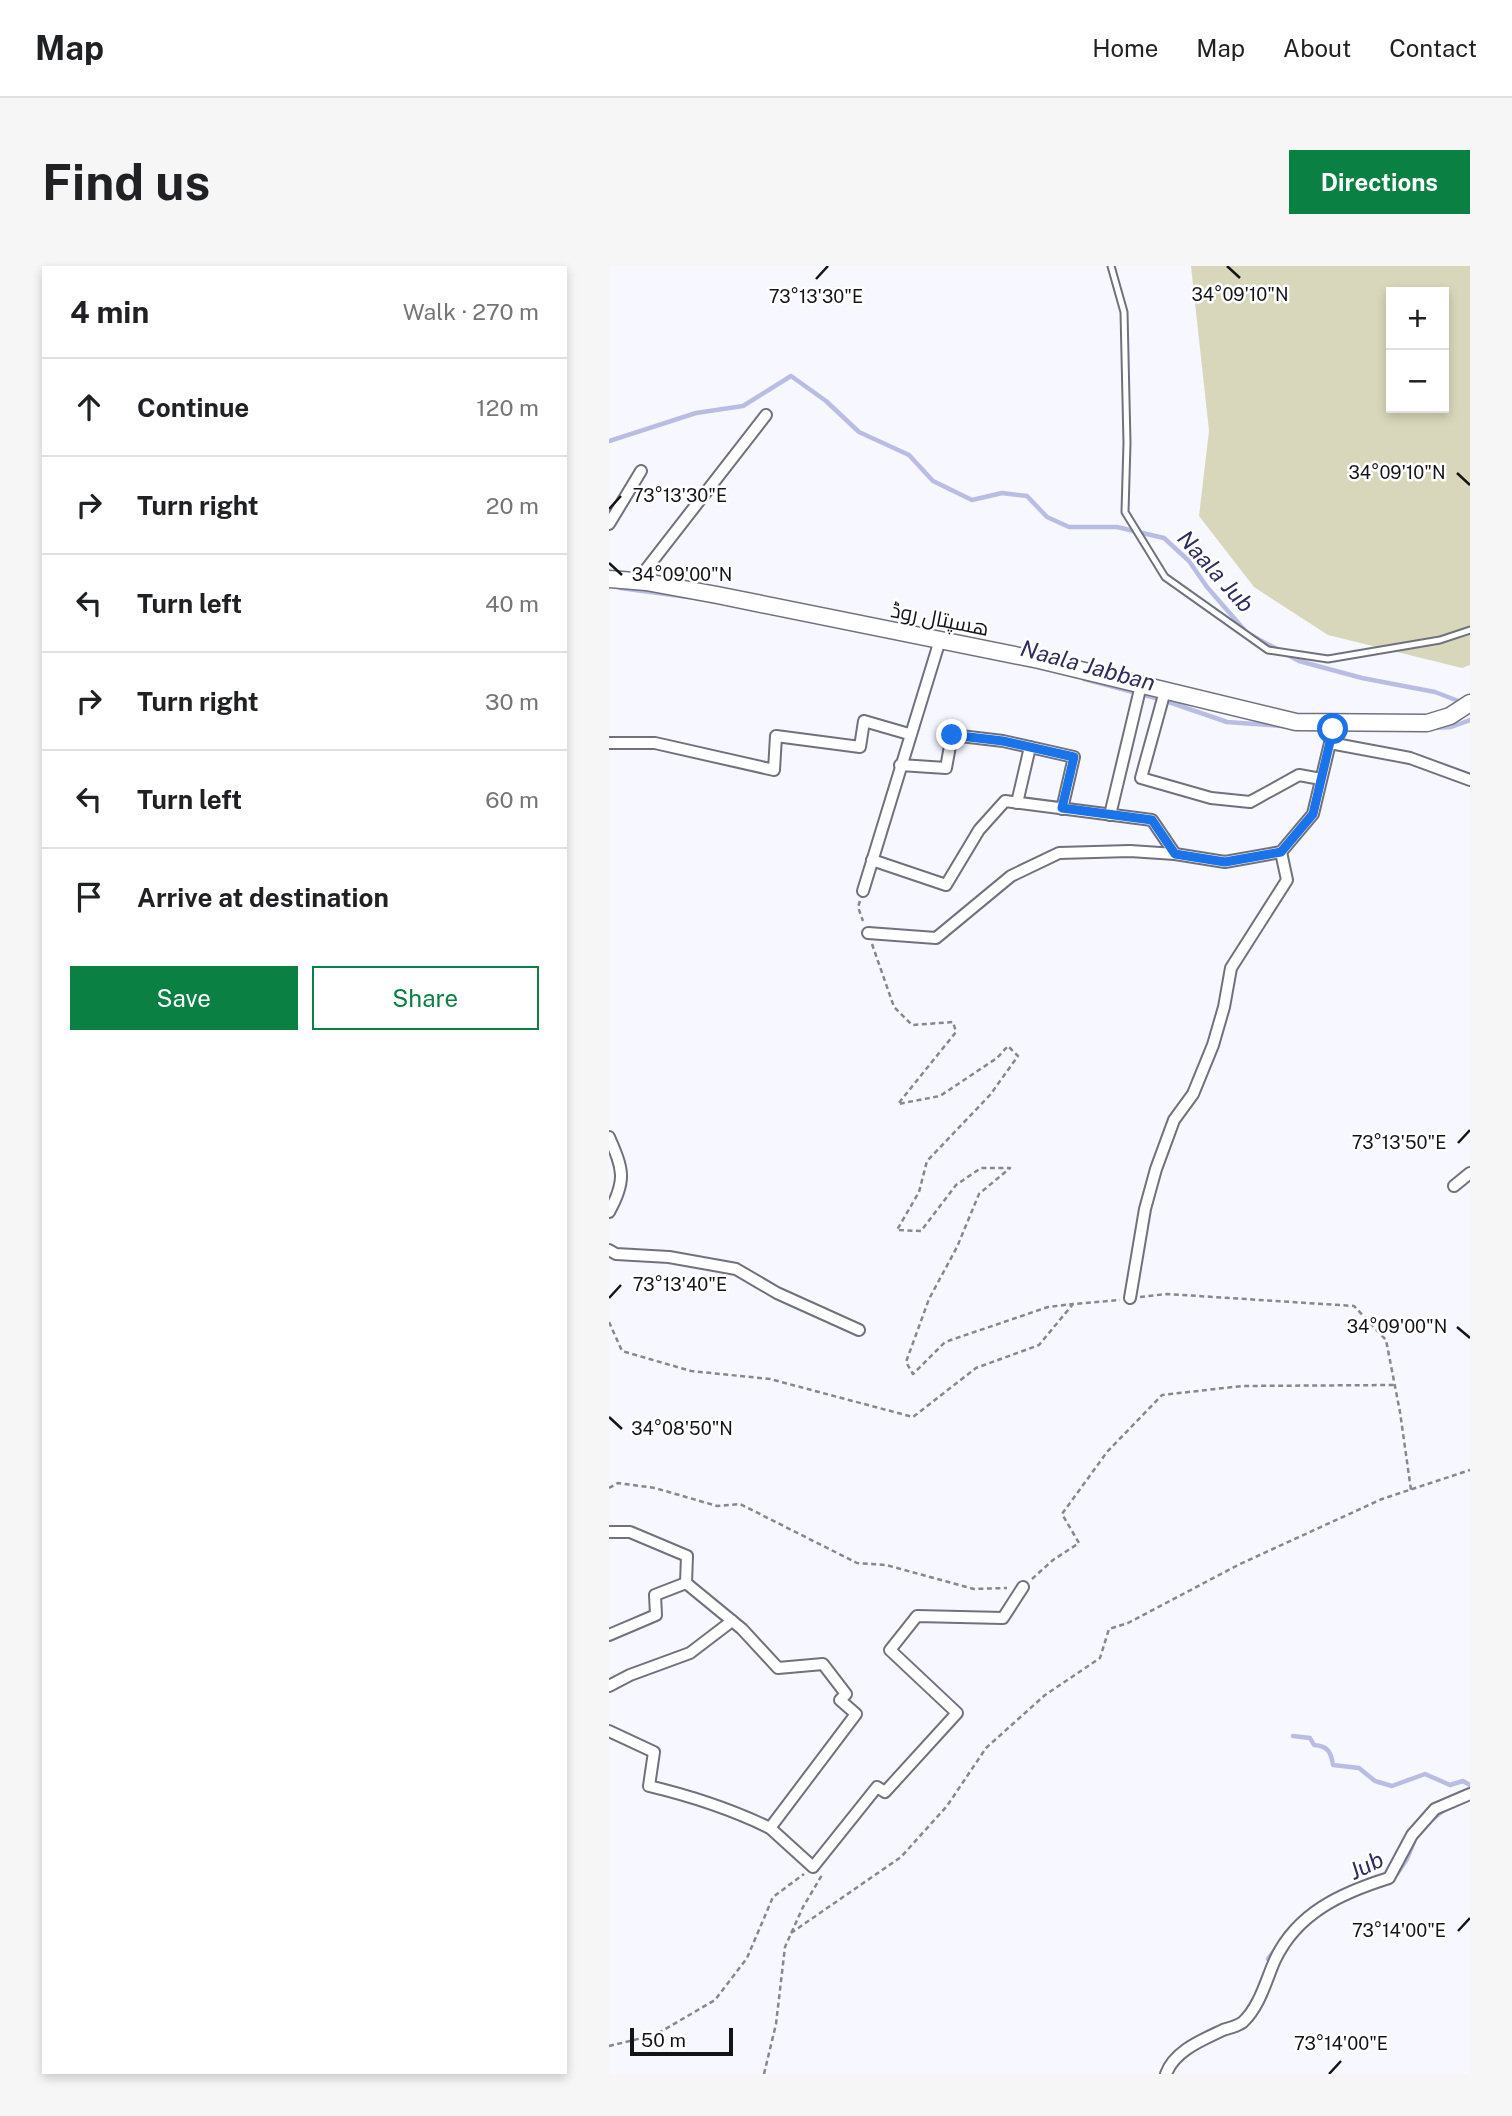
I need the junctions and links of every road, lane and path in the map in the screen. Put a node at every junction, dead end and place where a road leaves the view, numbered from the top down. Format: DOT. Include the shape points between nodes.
graph roads {
  1 [pos="1111,266"];
  2 [pos="766,415"];
  3 [pos="641,471"];
  4 [pos="609,524"];
  5 [pos="609,579"];
  6 [pos="637,581"];
  7 [pos="1470,630"];
  8 [pos="940,640"];
  9 [pos="1140,690"];
  10 [pos="1163,697"];
  11 [pos="1470,703"];
  12 [pos="1335,722"];
  13 [pos="909,734"];
  14 [pos="609,743"];
  15 [pos="1330,743"];
  16 [pos="1030,747"];
  17 [pos="900,765"];
  18 [pos="1321,779"];
  19 [pos="1470,780"];
  20 [pos="1017,803"];
  21 [pos="1062,808"];
  22 [pos="1110,815"];
  23 [pos="1281,852"];
  24 [pos="1175,854"];
  25 [pos="872,860"];
  26 [pos="863,891"];
  27 [pos="868,933"];
  28 [pos="609,1137"];
  29 [pos="1470,1173"];
  30 [pos="1454,1186"];
  31 [pos="609,1212"];
  32 [pos="609,1250"];
  33 [pos="1130,1298"];
  34 [pos="1073,1304"];
  35 [pos="609,1322"];
  36 [pos="859,1330"];
  37 [pos="1395,1385"];
  38 [pos="1470,1470"];
  39 [pos="609,1488"];
  40 [pos="1411,1490"];
  41 [pos="609,1532"];
  42 [pos="686,1583"];
  43 [pos="1023,1587"];
  44 [pos="732,1621"];
  45 [pos="609,1635"];
  46 [pos="609,1686"];
  47 [pos="609,1731"];
  48 [pos="1470,1794"];
  49 [pos="770,1828"];
  50 [pos="813,1867"];
  51 [pos="791,1933"];
  52 [pos="609,2046"];
  53 [pos="764,2074"];
  54 [pos="1165,2074"];
  1 -- 7 [label="lane" via="1124,312 1125,512 1165,577 1268,650 1328,659 1440,640"];
  2 -- 6 [label="street"];
  3 -- 4 [label="street"];
  5 -- 6 [label="main road, ھسپتال روڈ"];
  6 -- 8 [label="main road, ھسپتال روڈ"];
  8 -- 9 [label="main road, ھسپتال روڈ" via="1039,660"];
  8 -- 13 [label="street"];
  9 -- 10 [label="main road, ھسپتال روڈ"];
  9 -- 22 [label="street"];
  10 -- 12 [label="main road, ھسپتال روڈ" via="1296,722"];
  10 -- 18 [label="street" via="1140,778 1211,798 1250,802 1299,775"];
  11 -- 12 [label="main road, ھسپتال روڈ" via="1427,723"];
  12 -- 15 [label="street"];
  13 -- 14 [label="street" via="864,721 860,747 776,736 774,771 655,743"];
  13 -- 17 [label="street"];
  15 -- 18 [label="street"];
  15 -- 19 [label="street" via="1410,758"];
  16 -- 17 [label="street" via="952,735 946,768"];
  16 -- 20 [label="street"];
  16 -- 21 [label="street" via="1074,757"];
  17 -- 25 [label="street"];
  18 -- 23 [label="street" via="1313,814"];
  20 -- 21 [label="street"];
  20 -- 25 [label="street" via="1005,801 979,830 946,885"];
  21 -- 22 [label="street"];
  22 -- 24 [label="street" via="1152,820"];
  23 -- 24 [label="street" via="1225,862"];
  23 -- 33 [label="street" via="1287,880 1231,968 1213,1045 1193,1094 1174,1119 1156,1169"];
  24 -- 27 [label="street" via="1059,853 1011,876 936,937"];
  25 -- 26 [label="street"];
  26 -- 27 [label="path" via="858,907"];
  27 -- 34 [label="path" via="894,1007 912,1025 953,1022 956,1032 898,1104 940,1096 1008,1046 1018,1056 990,1095 927,1161 919,1192 897,1230 921,1231 956,1185 981,1168 1010,1168 979,1194 929,1299 906,1362 913,1374 945,1342 1048,1307"];
  28 -- 31 [label="street" via="623,1182"];
  29 -- 30 [label="street"];
  32 -- 36 [label="street" via="736,1269"];
  33 -- 34 [label="path"];
  33 -- 37 [label="path" via="1167,1294 1354,1306 1386,1340"];
  34 -- 35 [label="path" via="1039,1345 976,1368 913,1417 770,1379 691,1371 622,1351"];
  37 -- 40 [label="path"];
  37 -- 43 [label="path" via="1242,1386 1162,1395 1107,1452 1062,1514 1080,1543"];
  38 -- 40 [label="path"];
  39 -- 43 [label="path" via="618,1483 643,1486 717,1506 740,1504 857,1563 886,1565 974,1589"];
  40 -- 51 [label="path" via="1240,1564 1109,1629 1100,1658 1045,1695 986,1748 947,1806 901,1857"];
  41 -- 42 [label="street" via="630,1532 687,1556"];
  42 -- 44 [label="street"];
  42 -- 45 [label="street" via="655,1595 656,1615"];
  43 -- 50 [label="street" via="1003,1618 917,1616 890,1650 957,1713 885,1791 877,1787"];
  44 -- 46 [label="street" via="690,1653"];
  44 -- 49 [label="street" via="778,1668 823,1664 846,1693 840,1700 856,1714"];
  47 -- 49 [label="street" via="654,1752 649,1786 704,1800"];
  48 -- 54 [label="street" via="1435,1809 1412,1835 1389,1878 1350,1890 1300,1922 1242,2022 1201,2040 1170,2062"];
  49 -- 50 [label="street"];
  50 -- 51 [label="path" via="823,1874"];
  50 -- 52 [label="path" via="773,1897 747,1958 715,2000 655,2035"];
  51 -- 53 [label="path"];
}
